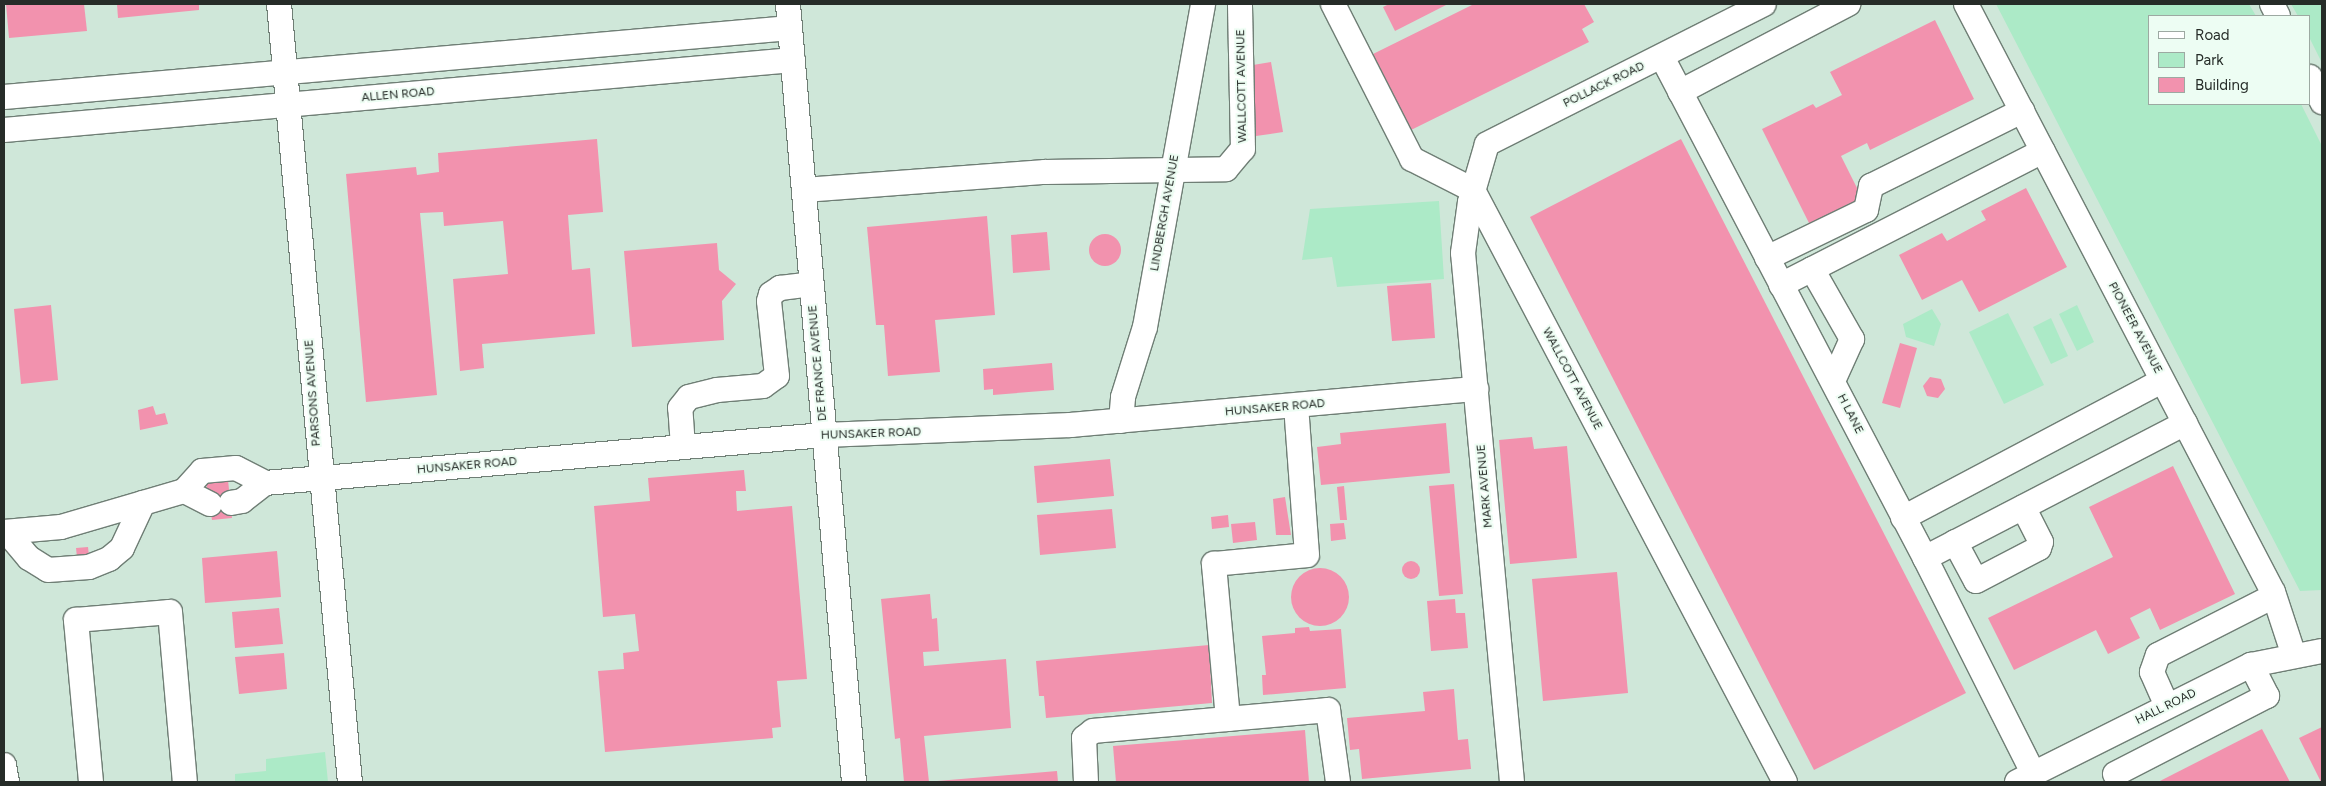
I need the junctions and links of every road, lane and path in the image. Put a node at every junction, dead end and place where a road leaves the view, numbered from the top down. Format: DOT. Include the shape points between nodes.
graph roads {
  1 [pos="279,4"];
  2 [pos="788,4"];
  3 [pos="1203,4"];
  4 [pos="1240,4"];
  5 [pos="1333,4"];
  6 [pos="1764,4"];
  7 [pos="1848,4"];
  8 [pos="1966,4"];
  9 [pos="790,28"];
  10 [pos="1662,57"];
  11 [pos="793,60"];
  12 [pos="285,72"];
  13 [pos="2311,79"];
  14 [pos="1680,92"];
  15 [pos="4,97"];
  16 [pos="2322,102"];
  17 [pos="288,105"];
  18 [pos="2022,111"];
  19 [pos="4,130"];
  20 [pos="2042,151"];
  21 [pos="1173,168"];
  22 [pos="804,190"];
  23 [pos="1473,190"];
  24 [pos="1799,242"];
  25 [pos="1767,258"];
  26 [pos="1815,267"];
  27 [pos="812,284"];
  28 [pos="1781,284"];
  29 [pos="1832,381"];
  30 [pos="2162,381"];
  31 [pos="1476,390"];
  32 [pos="1296,406"];
  33 [pos="1121,421"];
  34 [pos="2185,423"];
  35 [pos="824,435"];
  36 [pos="683,447"];
  37 [pos="320,478"];
  38 [pos="266,483"];
  39 [pos="184,491"];
  40 [pos="142,503"];
  41 [pos="2023,507"];
  42 [pos="1904,518"];
  43 [pos="5,532"];
  44 [pos="1955,542"];
  45 [pos="1925,558"];
  46 [pos="2274,596"];
  47 [pos="2322,652"];
  48 [pos="2294,656"];
  49 [pos="2250,665"];
  50 [pos="2167,706"];
  51 [pos="1228,719"];
  52 [pos="4,765"];
  53 [pos="2114,774"];
  54 [pos="2025,778"];
  55 [pos="7,782"];
  56 [pos="91,782"];
  57 [pos="185,782"];
  58 [pos="350,782"];
  59 [pos="854,782"];
  60 [pos="1086,782"];
  61 [pos="1338,782"];
  62 [pos="1512,782"];
  63 [pos="1779,782"];
  1 -- 12 [label="street, PARSONS AVENUE"];
  2 -- 9 [label="street, DE FRANCE AVENUE"];
  3 -- 21 [label="street, LINDBERGH AVENUE"];
  4 -- 21 [label="street, WALLCOTT AVENUE" via="1243,149 1226,169"];
  5 -- 23 [label="street" via="1412,159"];
  6 -- 10 [label="street, POLLACK ROAD"];
  7 -- 14 [label="street"];
  8 -- 18 [label="street, PIONEER AVENUE"];
  9 -- 11 [label="street, DE FRANCE AVENUE"];
  9 -- 12 [label="street"];
  10 -- 14 [label="street, H LANE"];
  10 -- 23 [label="street, POLLACK ROAD" via="1487,144"];
  11 -- 17 [label="street, ALLEN ROAD"];
  11 -- 22 [label="street, DE FRANCE AVENUE"];
  12 -- 15 [label="street"];
  12 -- 17 [label="street, PARSONS AVENUE"];
  13 -- 16 [label="street"];
  14 -- 25 [label="street, H LANE"];
  17 -- 19 [label="street, ALLEN ROAD"];
  17 -- 37 [label="street, PARSONS AVENUE"];
  18 -- 20 [label="street, PIONEER AVENUE"];
  18 -- 24 [label="street" via="1871,186 1866,210"];
  20 -- 26 [label="street"];
  20 -- 30 [label="street, PIONEER AVENUE"];
  21 -- 22 [label="street" via="1045,172"];
  21 -- 33 [label="street, LINDBERGH AVENUE" via="1145,327 1123,397"];
  22 -- 27 [label="street, DE FRANCE AVENUE"];
  23 -- 31 [label="street, MARK AVENUE" via="1463,253"];
  23 -- 63 [label="street, WALLCOTT AVENUE"];
  24 -- 25 [label="street"];
  24 -- 26 [label="street"];
  25 -- 28 [label="street, H LANE"];
  26 -- 28 [label="street"];
  26 -- 29 [label="street" via="1852,340"];
  27 -- 35 [label="street, DE FRANCE AVENUE"];
  27 -- 36 [label="street" via="780,288 771,294 769,301 777,376 763,386 717,390 689,398 680,408"];
  28 -- 29 [label="street, H LANE"];
  29 -- 42 [label="street, H LANE"];
  30 -- 34 [label="street, PIONEER AVENUE"];
  30 -- 42 [label="street"];
  31 -- 32 [label="street, HUNSAKER ROAD"];
  31 -- 62 [label="street, MARK AVENUE"];
  32 -- 33 [label="street, HUNSAKER ROAD"];
  32 -- 51 [label="street" via="1307,555 1214,564"];
  33 -- 35 [label="street, HUNSAKER ROAD"];
  34 -- 41 [label="street"];
  34 -- 46 [label="street, PIONEER AVENUE"];
  35 -- 36 [label="street, HUNSAKER ROAD"];
  35 -- 59 [label="street, DE FRANCE AVENUE"];
  36 -- 37 [label="street, HUNSAKER ROAD"];
  37 -- 38 [label="street, HUNSAKER ROAD"];
  37 -- 58 [label="street, PARSONS AVENUE"];
  38 -- 39 [label="street" via="242,501 220,503"];
  38 -- 39 [label="street" via="236,468 202,471"];
  39 -- 40 [label="street"];
  40 -- 43 [label="street" via="61,527"];
  40 -- 43 [label="street" via="122,548 109,559 89,567 48,570 28,558"];
  41 -- 44 [label="street"];
  41 -- 44 [label="street" via="2041,546 1976,581"];
  42 -- 45 [label="street, H LANE"];
  44 -- 45 [label="street"];
  45 -- 54 [label="street, H LANE"];
  46 -- 48 [label="street, PIONEER AVENUE"];
  46 -- 50 [label="street" via="2158,655 2152,672"];
  47 -- 48 [label="street, HALL ROAD"];
  48 -- 49 [label="street, HALL ROAD"];
  49 -- 50 [label="street, HALL ROAD"];
  49 -- 53 [label="street" via="2267,696"];
  50 -- 54 [label="street, HALL ROAD"];
  51 -- 60 [label="street" via="1093,731 1084,738"];
  51 -- 61 [label="street" via="1328,710"];
  52 -- 55 [label="street"];
  56 -- 57 [label="street" via="76,620 170,612"];
}
